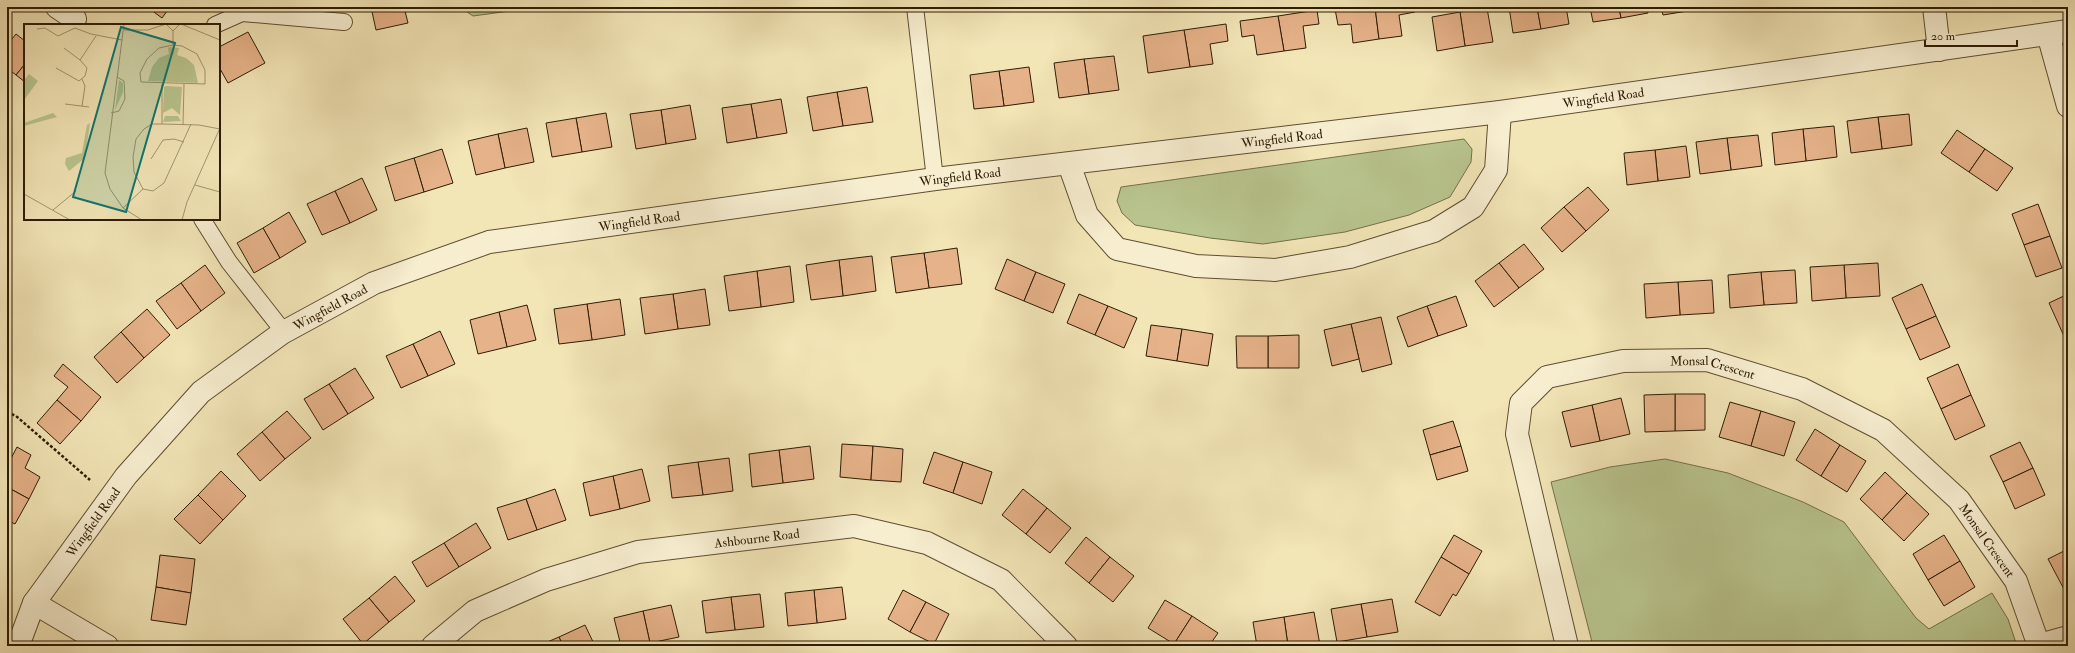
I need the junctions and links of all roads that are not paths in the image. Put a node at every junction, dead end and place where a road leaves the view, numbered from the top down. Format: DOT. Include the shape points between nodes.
graph roads {
  1 [pos="57,7"];
  2 [pos="915,7"];
  3 [pos="1934,7"];
  4 [pos="75,19"];
  5 [pos="344,22"];
  6 [pos="217,24"];
  7 [pos="2058,33"];
  8 [pos="1939,50"];
  9 [pos="2068,106"];
  10 [pos="1500,112"];
  11 [pos="1069,164"];
  12 [pos="935,179"];
  13 [pos="203,220"];
  14 [pos="284,332"];
  15 [pos="34,602"];
  16 [pos="2068,637"];
  17 [pos="18,646"];
  18 [pos="107,646"];
  19 [pos="433,646"];
  20 [pos="1066,646"];
  21 [pos="1566,646"];
  22 [pos="2039,646"];
  1 -- 4 [label="street"];
  2 -- 12 [label="lane"];
  3 -- 8 [label="street"];
  5 -- 6 [label="lane" via="242,13"];
  7 -- 8 [label="street, Wingfield Road"];
  7 -- 9 [label="street"];
  8 -- 10 [label="street, Wingfield Road"];
  10 -- 11 [label="street, Wingfield Road"];
  10 -- 11 [label="street" via="1496,170 1473,207 1434,231 1350,257 1275,270 1196,266 1117,249 1087,215"];
  11 -- 12 [label="street, Wingfield Road"];
  12 -- 14 [label="street, Wingfield Road" via="489,242 374,282"];
  13 -- 14 [label="lane" via="229,262"];
  14 -- 15 [label="street, Wingfield Road" via="201,392 126,476"];
  15 -- 17 [label="street, Wingfield Road"];
  15 -- 18 [label="street"];
  16 -- 22 [label="street, Monsal Crescent"];
  19 -- 20 [label="street, Ashbourne Road" via="475,611 546,580 638,552 854,526 926,543 1001,580"];
  21 -- 22 [label="street, Monsal Crescent" via="1517,434 1521,403 1547,377 1623,361 1707,360 1802,390 1883,430 1959,500 2016,581"];
}
